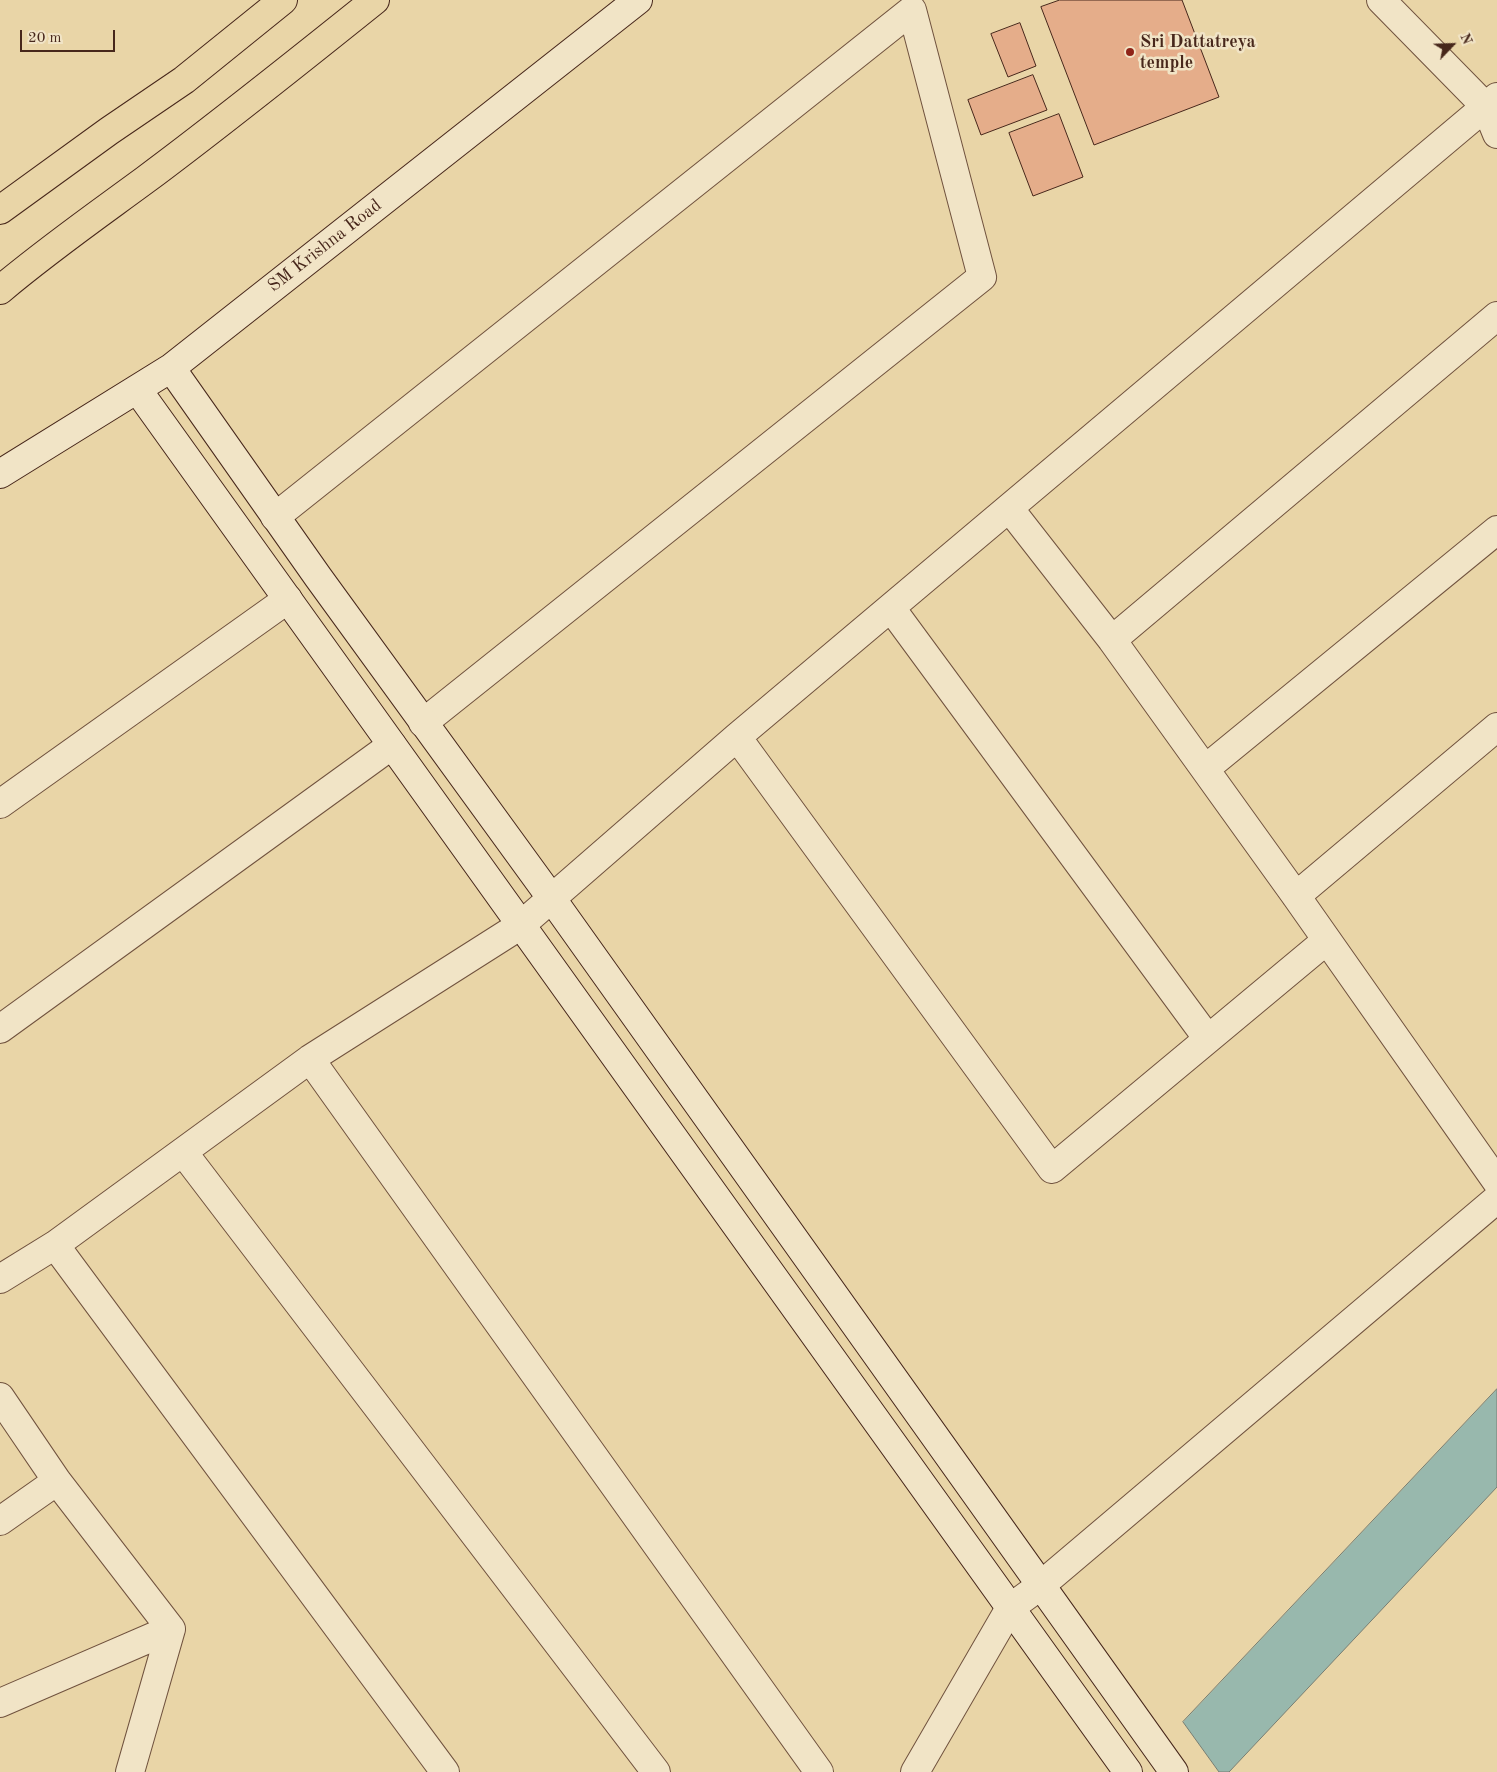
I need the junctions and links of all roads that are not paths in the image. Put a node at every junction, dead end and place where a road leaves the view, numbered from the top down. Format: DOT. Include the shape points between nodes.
graph roads {
  1 [pos="283,0"];
  2 [pos="376,0"];
  3 [pos="638,0"];
  4 [pos="1380,0"];
  5 [pos="1491,102"];
  6 [pos="1497,134"];
  7 [pos="0,210"];
  8 [pos="0,290"];
  9 [pos="1497,316"];
  10 [pos="171,368"];
  11 [pos="137,389"];
  12 [pos="0,474"];
  13 [pos="1009,508"];
  14 [pos="275,517"];
  15 [pos="1497,530"];
  16 [pos="288,599"];
  17 [pos="890,608"];
  18 [pos="1112,640"];
  19 [pos="423,723"];
  20 [pos="1497,727"];
  21 [pos="738,737"];
  22 [pos="392,746"];
  23 [pos="1205,769"];
  24 [pos="0,804"];
  25 [pos="1296,896"];
  26 [pos="552,899"];
  27 [pos="521,926"];
  28 [pos="1327,940"];
  29 [pos="0,1029"];
  30 [pos="1208,1039"];
  31 [pos="310,1059"];
  32 [pos="183,1152"];
  33 [pos="1497,1182"];
  34 [pos="1497,1199"];
  35 [pos="56,1245"];
  36 [pos="0,1279"];
  37 [pos="0,1398"];
  38 [pos="57,1481"];
  39 [pos="0,1521"];
  40 [pos="1040,1586"];
  41 [pos="1010,1608"];
  42 [pos="170,1629"];
  43 [pos="0,1703"];
  44 [pos="130,1772"];
  45 [pos="445,1772"];
  46 [pos="656,1772"];
  47 [pos="819,1772"];
  48 [pos="915,1772"];
  49 [pos="1128,1772"];
  50 [pos="1174,1772"];
  1 -- 7 [label="highway" via="184,80"];
  2 -- 8 [label="highway"];
  3 -- 10 [label="street, SM Krishna Road"];
  4 -- 5 [label="street"];
  5 -- 6 [label="street"];
  5 -- 13 [label="street"];
  9 -- 18 [label="street"];
  10 -- 11 [label="street, SM Krishna Road"];
  10 -- 14 [label="street"];
  11 -- 12 [label="street, SM Krishna Road"];
  11 -- 16 [label="street"];
  13 -- 17 [label="street"];
  13 -- 18 [label="street"];
  14 -- 19 [label="street"];
  14 -- 19 [label="street" via="912,10 982,276"];
  15 -- 23 [label="street"];
  16 -- 22 [label="street"];
  16 -- 24 [label="street"];
  17 -- 21 [label="street"];
  17 -- 30 [label="street"];
  18 -- 23 [label="street"];
  19 -- 26 [label="street"];
  20 -- 25 [label="street"];
  21 -- 26 [label="street"];
  21 -- 30 [label="street" via="1052,1169"];
  22 -- 27 [label="street"];
  22 -- 29 [label="street"];
  23 -- 25 [label="street"];
  25 -- 28 [label="street"];
  26 -- 27 [label="street"];
  26 -- 40 [label="street"];
  27 -- 31 [label="street"];
  27 -- 41 [label="street"];
  28 -- 30 [label="street"];
  28 -- 33 [label="street"];
  31 -- 32 [label="street"];
  31 -- 47 [label="street"];
  32 -- 35 [label="street"];
  32 -- 46 [label="street"];
  34 -- 40 [label="street"];
  35 -- 36 [label="street"];
  35 -- 45 [label="street"];
  37 -- 38 [label="street"];
  38 -- 39 [label="street"];
  38 -- 42 [label="street"];
  40 -- 41 [label="street"];
  40 -- 50 [label="street"];
  41 -- 48 [label="street"];
  41 -- 49 [label="street"];
  42 -- 43 [label="street"];
  42 -- 44 [label="street"];
}
